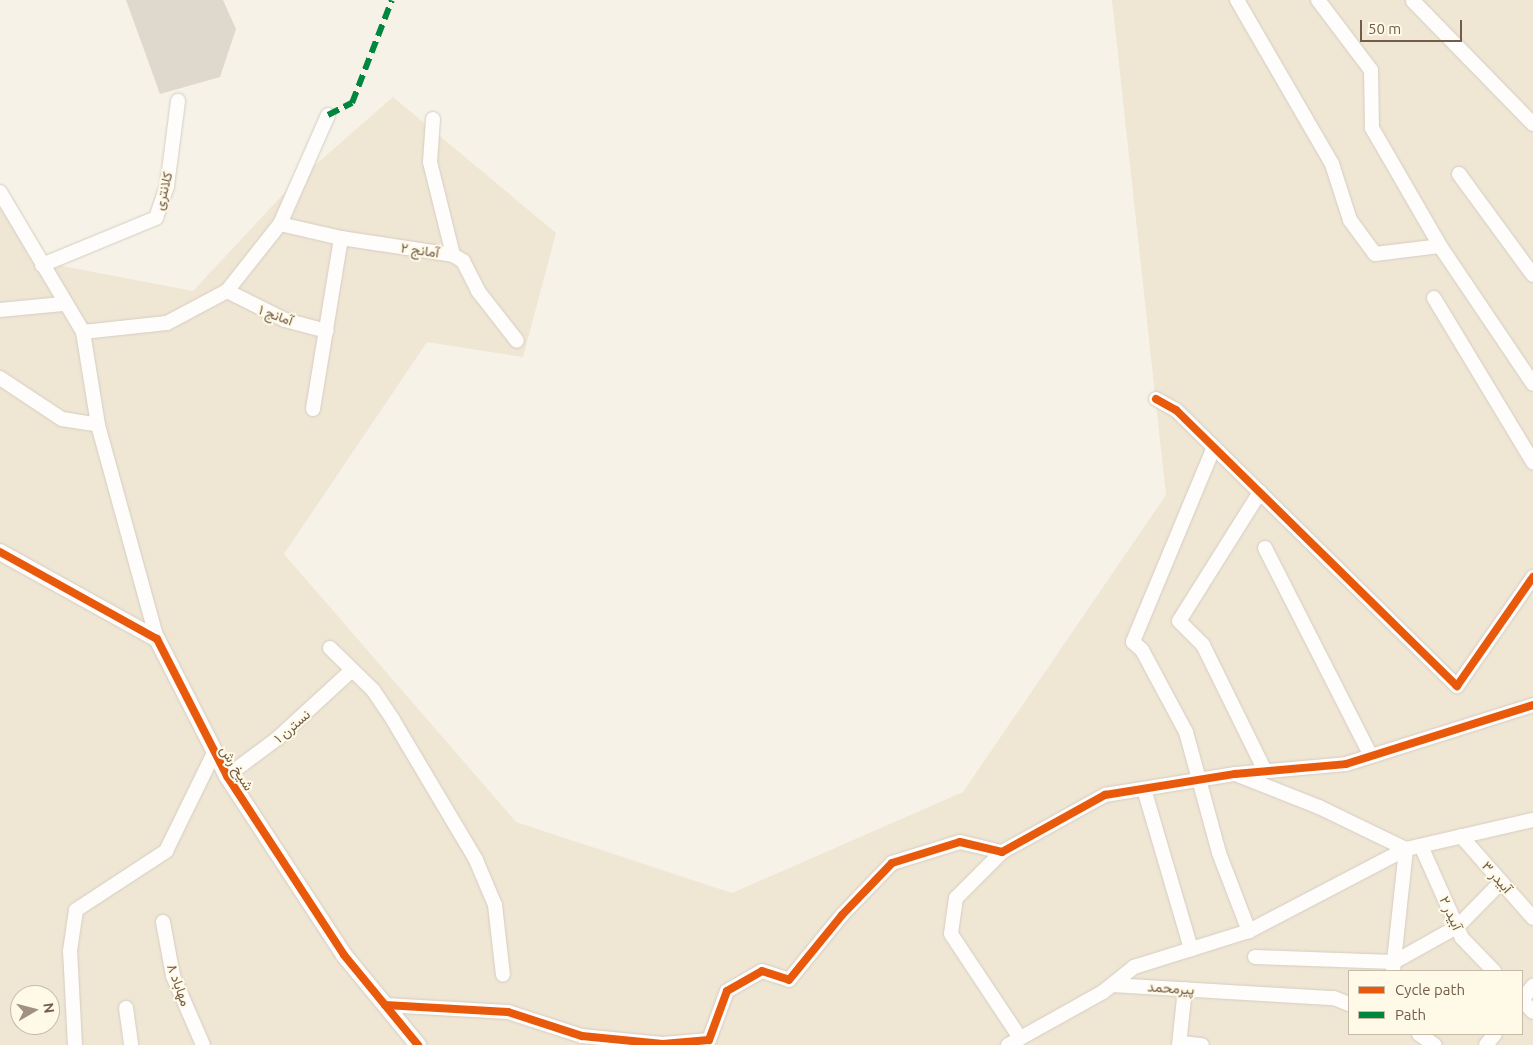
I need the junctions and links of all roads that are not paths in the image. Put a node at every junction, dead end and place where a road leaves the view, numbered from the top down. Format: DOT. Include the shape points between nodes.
graph roads {
  1 [pos="1237,0"];
  2 [pos="1318,0"];
  3 [pos="1413,1"];
  4 [pos="178,101"];
  5 [pos="328,115"];
  6 [pos="432,119"];
  7 [pos="1533,124"];
  8 [pos="1459,174"];
  9 [pos="0,192"];
  10 [pos="280,224"];
  11 [pos="341,238"];
  12 [pos="1440,246"];
  13 [pos="453,255"];
  14 [pos="42,264"];
  15 [pos="1533,275"];
  16 [pos="227,291"];
  17 [pos="1434,298"];
  18 [pos="63,304"];
  19 [pos="0,310"];
  20 [pos="327,331"];
  21 [pos="83,332"];
  22 [pos="517,341"];
  23 [pos="0,378"];
  24 [pos="1533,384"];
  25 [pos="1156,399"];
  26 [pos="313,409"];
  27 [pos="98,424"];
  28 [pos="1214,447"];
  29 [pos="1533,462"];
  30 [pos="1260,492"];
  31 [pos="1264,548"];
  32 [pos="0,552"];
  33 [pos="1533,577"];
  34 [pos="157,639"];
  35 [pos="330,648"];
  36 [pos="352,670"];
  37 [pos="1533,705"];
  38 [pos="213,755"];
  39 [pos="1371,756"];
  40 [pos="1266,771"];
  41 [pos="1235,774"];
  42 [pos="227,776"];
  43 [pos="1196,780"];
  44 [pos="1144,789"];
  45 [pos="1533,820"];
  46 [pos="1461,836"];
  47 [pos="1421,846"];
  48 [pos="1406,849"];
  49 [pos="1002,852"];
  50 [pos="1501,882"];
  51 [pos="1533,918"];
  52 [pos="163,922"];
  53 [pos="1457,927"];
  54 [pos="1249,931"];
  55 [pos="1191,949"];
  56 [pos="1255,957"];
  57 [pos="1394,967"];
  58 [pos="1493,970"];
  59 [pos="503,975"];
  60 [pos="1112,984"];
  61 [pos="1533,986"];
  62 [pos="1185,989"];
  63 [pos="1523,999"];
  64 [pos="1523,1001"];
  65 [pos="385,1004"];
  66 [pos="1348,1004"];
  67 [pos="126,1008"];
  68 [pos="1533,1012"];
  69 [pos="1421,1035"];
  70 [pos="1494,1035"];
  71 [pos="1020,1038"];
  72 [pos="1180,1044"];
  73 [pos="75,1045"];
  74 [pos="131,1045"];
  75 [pos="203,1045"];
  76 [pos="418,1045"];
  77 [pos="1008,1045"];
  78 [pos="1202,1045"];
  79 [pos="1435,1045"];
  80 [pos="1486,1045"];
  1 -- 12 [label="street" via="1332,164 1350,220 1375,254"];
  2 -- 12 [label="street" via="1371,70 1372,128"];
  3 -- 7 [label="street"];
  4 -- 14 [label="street, کلانتری" via="167,186 156,218"];
  5 -- 10 [label="street"];
  6 -- 13 [label="street" via="430,162"];
  8 -- 15 [label="street"];
  9 -- 14 [label="street"];
  10 -- 11 [label="street, آمانج ۲"];
  10 -- 16 [label="street"];
  11 -- 13 [label="street, آمانج ۲"];
  11 -- 20 [label="street"];
  12 -- 24 [label="street"];
  13 -- 22 [label="street, آمانج ۲" via="463,260 478,291"];
  14 -- 18 [label="street"];
  16 -- 20 [label="street, آمانج ۱" via="285,320"];
  16 -- 21 [label="street" via="166,323"];
  17 -- 29 [label="street"];
  18 -- 19 [label="street"];
  18 -- 21 [label="street"];
  20 -- 26 [label="street"];
  21 -- 27 [label="street"];
  23 -- 27 [label="street" via="62,419"];
  25 -- 28 [label="street" via="1176,410"];
  27 -- 34 [label="street"];
  28 -- 30 [label="street"];
  28 -- 43 [label="street" via="1133,642 1142,650 1186,732"];
  30 -- 33 [label="street" via="1457,686"];
  30 -- 40 [label="street" via="1180,621 1203,645"];
  31 -- 39 [label="street"];
  32 -- 34 [label="street"];
  34 -- 38 [label="street, شیخ رش"];
  35 -- 36 [label="street"];
  36 -- 42 [label="street, نسترن ۱" via="278,738"];
  36 -- 59 [label="street" via="393,720 476,860 494,905"];
  37 -- 39 [label="street"];
  38 -- 42 [label="street, شیخ رش"];
  38 -- 73 [label="street" via="166,851 76,910 70,951"];
  39 -- 40 [label="street" via="1346,764"];
  40 -- 41 [label="street"];
  41 -- 43 [label="street"];
  41 -- 48 [label="street" via="1319,807"];
  42 -- 65 [label="street, شیخ رش" via="344,955"];
  43 -- 44 [label="street"];
  43 -- 54 [label="street"];
  44 -- 49 [label="street" via="1105,795"];
  44 -- 55 [label="street"];
  45 -- 46 [label="street"];
  46 -- 47 [label="street"];
  46 -- 50 [label="street, آبیدر ۳"];
  47 -- 48 [label="street"];
  47 -- 53 [label="street, آبیدر ۲"];
  48 -- 54 [label="street"];
  48 -- 57 [label="street"];
  49 -- 65 [label="street" via="960,842 892,863 842,915 789,980 762,971 727,991 709,1040 663,1044 591,1037 508,1012"];
  49 -- 71 [label="street" via="956,898 951,934"];
  50 -- 51 [label="street, آبیدر ۳"];
  50 -- 53 [label="street"];
  52 -- 75 [label="street, مهاباد ۸" via="173,976"];
  53 -- 57 [label="street"];
  53 -- 58 [label="street, آبیدر ۲" via="1462,938"];
  54 -- 55 [label="street"];
  55 -- 60 [label="street" via="1134,967"];
  56 -- 57 [label="street"];
  60 -- 62 [label="street, پیرمحمد"];
  60 -- 71 [label="street"];
  61 -- 63 [label="street"];
  62 -- 66 [label="street, پیرمحمد" via="1334,998"];
  62 -- 72 [label="street"];
  64 -- 68 [label="street"];
  65 -- 76 [label="street, شیخ رش"];
  67 -- 74 [label="street"];
  69 -- 79 [label="street"];
  70 -- 80 [label="street"];
  71 -- 77 [label="street"];
  72 -- 78 [label="street"];
}
